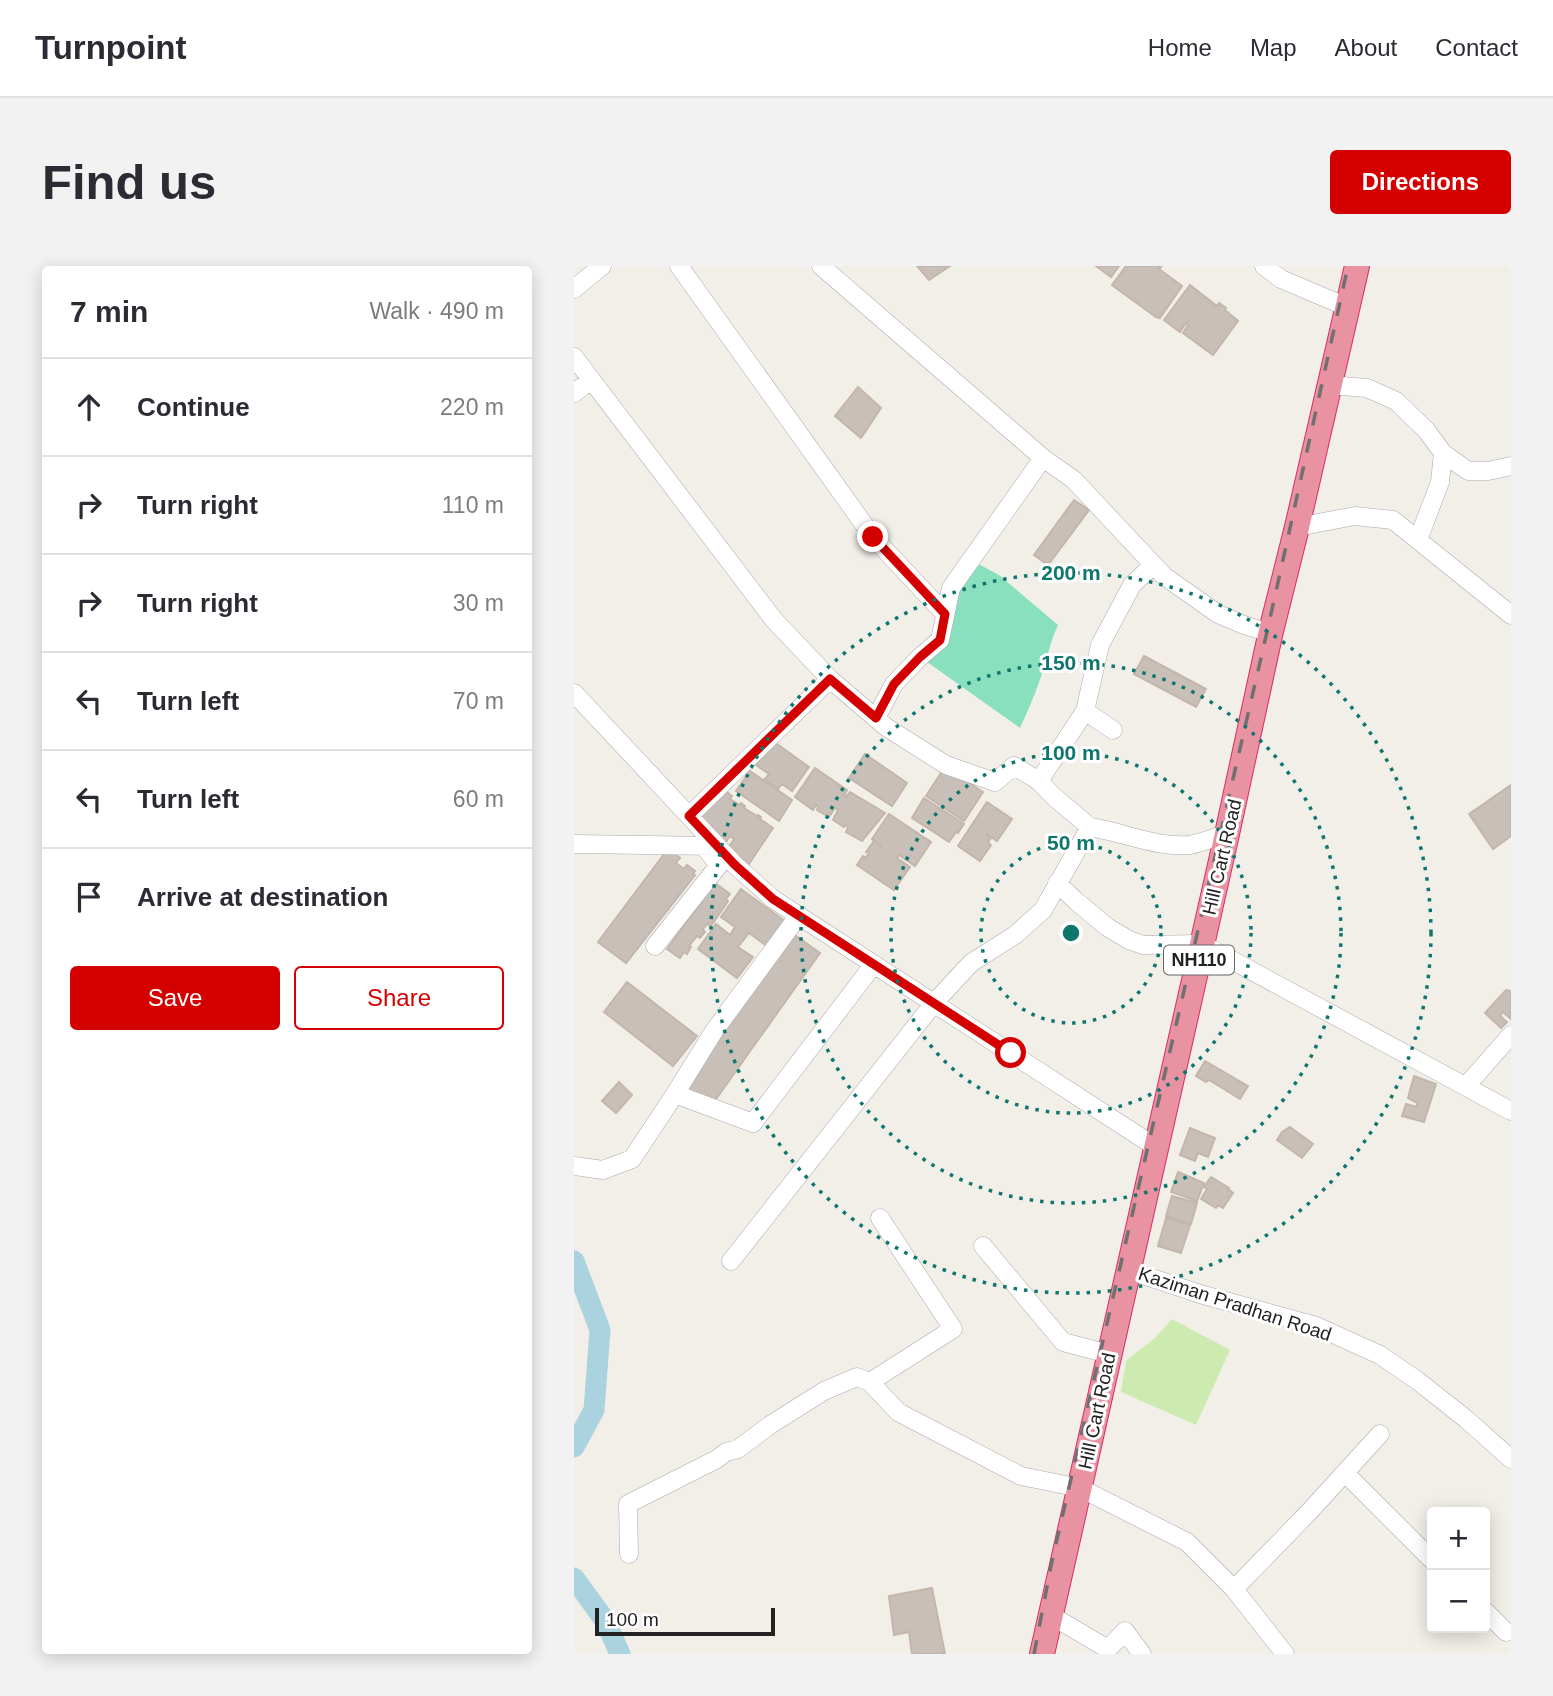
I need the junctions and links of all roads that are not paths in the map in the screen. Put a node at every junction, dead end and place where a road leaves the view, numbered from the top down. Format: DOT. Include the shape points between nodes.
graph roads {
  1 [pos="602,266"];
  2 [pos="679,266"];
  3 [pos="821,266"];
  4 [pos="1264,266"];
  5 [pos="1357,266"];
  6 [pos="574,289"];
  7 [pos="1347,307"];
  8 [pos="574,357"];
  9 [pos="592,380"];
  10 [pos="1329,385"];
  11 [pos="574,393"];
  12 [pos="1443,453"];
  13 [pos="1043,458"];
  14 [pos="1511,466"];
  15 [pos="1297,527"];
  16 [pos="1418,540"];
  17 [pos="1153,565"];
  18 [pos="945,614"];
  19 [pos="1511,615"];
  20 [pos="1271,631"];
  21 [pos="830,679"];
  22 [pos="574,692"];
  23 [pos="1085,711"];
  24 [pos="876,718"];
  25 [pos="1113,730"];
  26 [pos="1039,781"];
  27 [pos="689,816"];
  28 [pos="1090,827"];
  29 [pos="1227,834"];
  30 [pos="574,844"];
  31 [pos="711,846"];
  32 [pos="1058,883"];
  33 [pos="799,915"];
  34 [pos="1202,944"];
  35 [pos="654,946"];
  36 [pos="874,964"];
  37 [pos="934,1003"];
  38 [pos="1511,1035"];
  39 [pos="1466,1086"];
  40 [pos="675,1094"];
  41 [pos="1511,1111"];
  42 [pos="1156,1144"];
  43 [pos="574,1166"];
  44 [pos="880,1218"];
  45 [pos="983,1246"];
  46 [pos="731,1261"];
  47 [pos="1128,1270"];
  48 [pos="1109,1354"];
  49 [pos="870,1382"];
  50 [pos="1380,1434"];
  51 [pos="1511,1459"];
  52 [pos="1345,1473"];
  53 [pos="1080,1488"];
  54 [pos="629,1554"];
  55 [pos="1427,1555"];
  56 [pos="1234,1589"];
  57 [pos="1050,1615"];
  58 [pos="1490,1616"];
  59 [pos="1506,1632"];
  60 [pos="1042,1654"];
  61 [pos="1142,1654"];
  62 [pos="1285,1654"];
  1 -- 6 [label="street"];
  2 -- 18 [label="street" via="873,537"];
  3 -- 13 [label="street"];
  4 -- 7 [label="street" via="1281,279"];
  5 -- 7 [label="highway, Hill Cart Road / NH110"];
  7 -- 10 [label="highway, Hill Cart Road / NH110"];
  8 -- 9 [label="street"];
  9 -- 11 [label="street"];
  9 -- 21 [label="street" via="774,621"];
  10 -- 12 [label="street" via="1367,388 1396,401"];
  10 -- 15 [label="highway, Hill Cart Road / NH110"];
  12 -- 14 [label="street" via="1468,471"];
  12 -- 16 [label="street" via="1440,482"];
  13 -- 17 [label="street" via="1074,480"];
  13 -- 18 [label="street" via="951,588"];
  15 -- 16 [label="street" via="1355,516 1393,520"];
  15 -- 20 [label="highway, Hill Cart Road / NH110"];
  16 -- 19 [label="street"];
  17 -- 20 [label="street" via="1218,614"];
  17 -- 23 [label="street" via="1132,585 1100,645"];
  18 -- 24 [label="street" via="940,640 894,684"];
  20 -- 29 [label="highway, Hill Cart Road / NH110"];
  21 -- 24 [label="street"];
  21 -- 27 [label="street"];
  22 -- 27 [label="street"];
  23 -- 25 [label="street"];
  23 -- 26 [label="street"];
  24 -- 26 [label="street" via="946,765 995,782 1014,765"];
  26 -- 28 [label="street"];
  27 -- 31 [label="street"];
  28 -- 29 [label="street" via="1170,845 1193,845"];
  28 -- 32 [label="street"];
  29 -- 34 [label="highway, Hill Cart Road / NH110"];
  30 -- 31 [label="street"];
  31 -- 33 [label="street"];
  31 -- 35 [label="street" via="719,865"];
  32 -- 34 [label="street" via="1107,927 1129,940 1143,945"];
  32 -- 37 [label="street" via="1043,910 1015,935 971,963"];
  33 -- 36 [label="street"];
  33 -- 40 [label="street" via="714,1031"];
  34 -- 39 [label="street"];
  34 -- 42 [label="highway, Hill Cart Road / NH110"];
  36 -- 37 [label="street"];
  36 -- 40 [label="street" via="753,1122"];
  37 -- 42 [label="street"];
  37 -- 46 [label="street"];
  38 -- 39 [label="street"];
  39 -- 41 [label="street"];
  40 -- 43 [label="street" via="632,1158 603,1170"];
  42 -- 47 [label="highway, Hill Cart Road / NH110"];
  44 -- 49 [label="street" via="953,1329"];
  45 -- 48 [label="street" via="1063,1342"];
  47 -- 48 [label="highway, Hill Cart Road / NH110"];
  47 -- 51 [label="street, Kaziman Pradhan Road" via="1316,1326 1380,1355"];
  48 -- 53 [label="highway, Hill Cart Road / NH110"];
  49 -- 53 [label="street" via="898,1412 1021,1476"];
  49 -- 54 [label="street" via="857,1377 824,1391 738,1450 628,1504"];
  50 -- 52 [label="street"];
  52 -- 55 [label="street"];
  52 -- 56 [label="street"];
  53 -- 56 [label="street" via="1187,1542"];
  53 -- 57 [label="highway, Hill Cart Road / NH110"];
  56 -- 62 [label="street"];
  57 -- 60 [label="highway, Hill Cart Road / NH110"];
  57 -- 61 [label="street" via="1108,1648 1125,1631"];
  58 -- 59 [label="street"];
}
